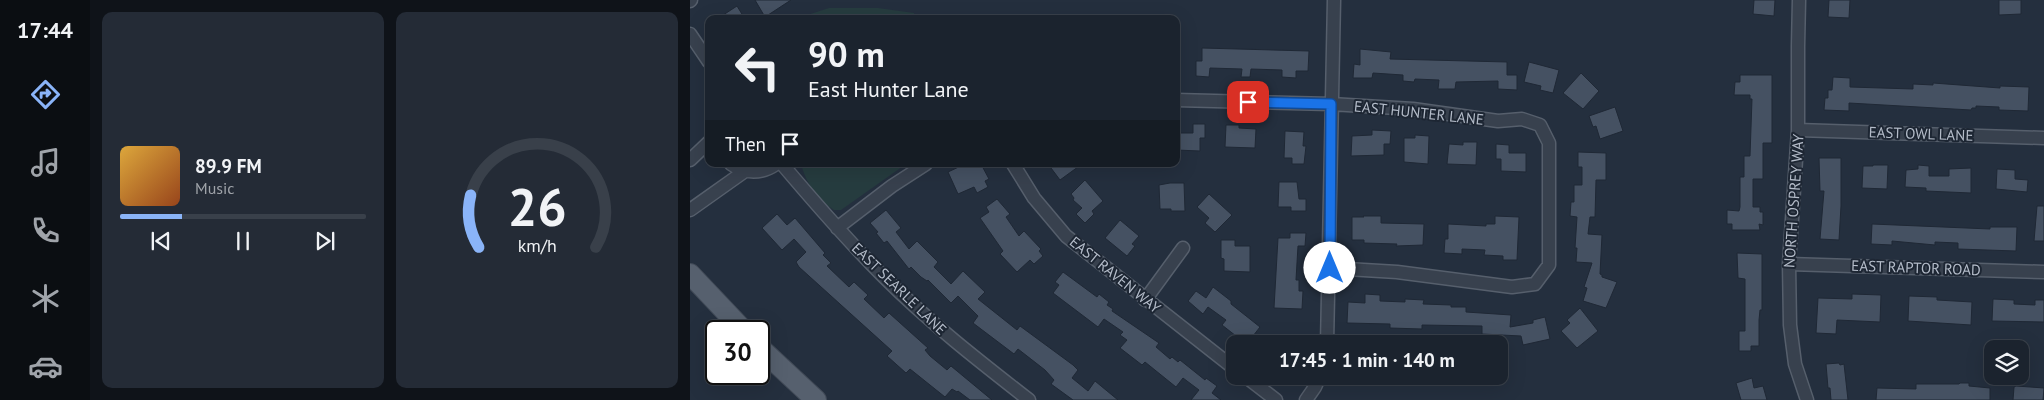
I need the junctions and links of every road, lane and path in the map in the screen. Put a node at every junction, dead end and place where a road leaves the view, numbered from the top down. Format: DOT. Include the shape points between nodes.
graph roads {
  1 [pos="1334,0"];
  2 [pos="1799,0"];
  3 [pos="690,34"];
  4 [pos="705,56"];
  5 [pos="1180,100"];
  6 [pos="1331,104"];
  7 [pos="1798,130"];
  8 [pos="2044,138"];
  9 [pos="705,146"];
  10 [pos="690,160"];
  11 [pos="737,167"];
  12 [pos="772,167"];
  13 [pos="785,167"];
  14 [pos="921,167"];
  15 [pos="1015,167"];
  16 [pos="745,171"];
  17 [pos="690,210"];
  18 [pos="837,228"];
  19 [pos="1183,248"];
  20 [pos="1789,264"];
  21 [pos="1330,268"];
  22 [pos="2044,272"];
  23 [pos="690,274"];
  24 [pos="1145,300"];
  25 [pos="734,320"];
  26 [pos="1327,335"];
  27 [pos="770,357"];
  28 [pos="1226,362"];
  29 [pos="1257,385"];
  30 [pos="1317,385"];
  31 [pos="816,400"];
  32 [pos="1029,400"];
  33 [pos="1276,400"];
  34 [pos="1306,400"];
  35 [pos="1807,400"];
  1 -- 6 [label="street"];
  2 -- 7 [label="street, NORTH OSPREY WAY"];
  3 -- 4 [label="street"];
  5 -- 6 [label="street, EAST HUNTER LANE"];
  6 -- 21 [label="street"];
  6 -- 21 [label="street, EAST HUNTER LANE" via="1413,109 1498,121 1522,119 1540,125 1549,143 1549,265 1534,284 1512,287 1397,272"];
  7 -- 8 [label="street, EAST OWL LANE"];
  7 -- 20 [label="street, NORTH OSPREY WAY"];
  9 -- 10 [label="street"];
  11 -- 16 [label="street"];
  12 -- 16 [label="street" via="757,172"];
  13 -- 18 [label="street, EAST SEARLE LANE"];
  14 -- 18 [label="street"];
  15 -- 24 [label="street, EAST RAVEN WAY" via="1034,198 1066,236"];
  16 -- 17 [label="street"];
  18 -- 32 [label="street, EAST SEARLE LANE" via="949,337"];
  19 -- 24 [label="street"];
  20 -- 22 [label="street, EAST RAPTOR ROAD"];
  20 -- 35 [label="street, NORTH OSPREY WAY" via="1791,334 1795,364"];
  21 -- 26 [label="street"];
  23 -- 25 [label="main road"];
  24 -- 28 [label="street, EAST RAVEN WAY"];
  27 -- 31 [label="main road"];
  29 -- 33 [label="street"];
  30 -- 34 [label="street"];
}
